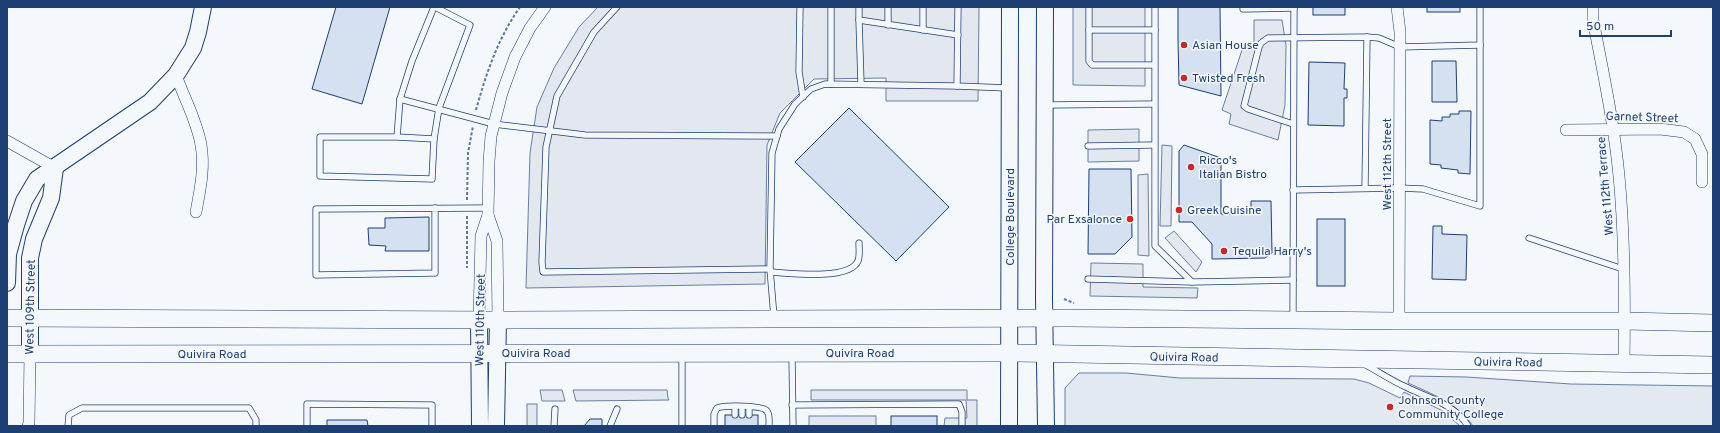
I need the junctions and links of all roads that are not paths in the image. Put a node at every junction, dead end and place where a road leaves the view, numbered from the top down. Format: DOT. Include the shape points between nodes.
graph roads {
  1 [pos="203,7"];
  2 [pos="434,7"];
  3 [pos="545,7"];
  4 [pos="617,7"];
  5 [pos="800,7"];
  6 [pos="830,7"];
  7 [pos="859,7"];
  8 [pos="888,7"];
  9 [pos="923,7"];
  10 [pos="958,7"];
  11 [pos="1010,7"];
  12 [pos="1035,7"];
  13 [pos="1089,7"];
  14 [pos="1154,7"];
  15 [pos="1396,7"];
  16 [pos="1480,7"];
  17 [pos="1593,7"];
  18 [pos="1294,8"];
  19 [pos="1243,9"];
  20 [pos="1045,14"];
  21 [pos="859,20"];
  22 [pos="888,25"];
  23 [pos="923,30"];
  24 [pos="1089,30"];
  25 [pos="1154,30"];
  26 [pos="958,35"];
  27 [pos="1294,37"];
  28 [pos="1367,37"];
  29 [pos="1480,45"];
  30 [pos="1400,47"];
  31 [pos="1154,66"];
  32 [pos="176,75"];
  33 [pos="831,84"];
  34 [pos="861,84"];
  35 [pos="957,86"];
  36 [pos="1010,88"];
  37 [pos="803,97"];
  38 [pos="400,99"];
  39 [pos="1154,104"];
  40 [pos="1046,105"];
  41 [pos="439,108"];
  42 [pos="494,124"];
  43 [pos="1293,124"];
  44 [pos="1613,129"];
  45 [pos="1566,130"];
  46 [pos="550,131"];
  47 [pos="777,136"];
  48 [pos="397,137"];
  49 [pos="434,139"];
  50 [pos="7,141"];
  51 [pos="1154,145"];
  52 [pos="1088,146"];
  53 [pos="55,168"];
  54 [pos="1702,182"];
  55 [pos="1364,188"];
  56 [pos="1400,188"];
  57 [pos="1293,190"];
  58 [pos="435,208"];
  59 [pos="488,211"];
  60 [pos="196,212"];
  61 [pos="1529,238"];
  62 [pos="859,243"];
  63 [pos="8,254"];
  64 [pos="30,258"];
  65 [pos="1623,269"];
  66 [pos="771,270"];
  67 [pos="1088,279"];
  68 [pos="1293,280"];
  69 [pos="7,282"];
  70 [pos="1192,282"];
  71 [pos="7,318"];
  72 [pos="29,318"];
  73 [pos="1010,318"];
  74 [pos="1044,318"];
  75 [pos="774,319"];
  76 [pos="480,320"];
  77 [pos="498,320"];
  78 [pos="1293,320"];
  79 [pos="1399,321"];
  80 [pos="1625,321"];
  81 [pos="1713,323"];
  82 [pos="497,353"];
  83 [pos="682,353"];
  84 [pos="792,353"];
  85 [pos="1009,353"];
  86 [pos="7,354"];
  87 [pos="30,354"];
  88 [pos="480,354"];
  89 [pos="1045,355"];
  90 [pos="1357,359"];
  91 [pos="1624,364"];
  92 [pos="1713,365"];
  93 [pos="792,405"];
  94 [pos="734,407"];
  95 [pos="742,407"];
  96 [pos="749,407"];
  97 [pos="555,409"];
  98 [pos="617,409"];
  99 [pos="734,415"];
  100 [pos="742,415"];
  101 [pos="749,415"];
  102 [pos="28,426"];
  103 [pos="68,426"];
  104 [pos="256,426"];
  105 [pos="307,426"];
  106 [pos="432,426"];
  107 [pos="480,426"];
  108 [pos="496,426"];
  109 [pos="554,426"];
  110 [pos="610,426"];
  111 [pos="682,426"];
  112 [pos="714,426"];
  113 [pos="769,426"];
  114 [pos="793,426"];
  115 [pos="962,426"];
  116 [pos="1009,426"];
  117 [pos="1046,426"];
  118 [pos="1468,426"];
  1 -- 32 [label="main road, West 109th Street" via="193,48"];
  2 -- 38 [label="lane" via="412,60"];
  2 -- 41 [label="lane" via="470,25"];
  3 -- 42 [label="street, West 110th Street" via="530,28 515,57"];
  4 -- 46 [label="lane" via="594,32 557,96"];
  5 -- 37 [label="lane" via="799,72"];
  6 -- 33 [label="lane"];
  7 -- 21 [label="lane"];
  8 -- 22 [label="lane"];
  9 -- 23 [label="lane"];
  10 -- 26 [label="lane"];
  11 -- 36 [label="main road, College Boulevard"];
  12 -- 20 [label="main road"];
  13 -- 24 [label="lane"];
  14 -- 25 [label="lane"];
  15 -- 30 [label="street, West 112th Street"];
  16 -- 29 [label="lane"];
  17 -- 44 [label="street, West 112th Terrace" via="1593,20"];
  18 -- 19 [label="lane"];
  18 -- 27 [label="lane"];
  20 -- 40 [label="main road"];
  21 -- 22 [label="lane"];
  21 -- 34 [label="lane"];
  22 -- 23 [label="lane"];
  23 -- 26 [label="lane"];
  24 -- 25 [label="lane"];
  24 -- 31 [label="lane" via="1089,61 1092,64"];
  25 -- 31 [label="lane"];
  26 -- 35 [label="lane"];
  27 -- 28 [label="lane"];
  27 -- 43 [label="lane"];
  27 -- 43 [label="lane" via="1268,38 1261,43 1244,104 1245,108"];
  28 -- 30 [label="lane" via="1379,38"];
  28 -- 55 [label="lane"];
  29 -- 30 [label="lane"];
  29 -- 56 [label="lane" via="1480,206 1423,189"];
  30 -- 56 [label="street, West 112th Street"];
  31 -- 39 [label="lane"];
  32 -- 53 [label="main road, West 109th Street" via="150,102"];
  32 -- 60 [label="street" via="201,144 202,172"];
  33 -- 34 [label="lane"];
  33 -- 37 [label="lane" via="811,89"];
  34 -- 35 [label="lane"];
  35 -- 36 [label="lane"];
  36 -- 73 [label="main road, College Boulevard"];
  37 -- 47 [label="lane" via="795,104"];
  38 -- 41 [label="lane"];
  38 -- 48 [label="lane"];
  39 -- 40 [label="lane"];
  39 -- 51 [label="lane"];
  40 -- 74 [label="main road"];
  41 -- 42 [label="lane"];
  41 -- 49 [label="lane"];
  42 -- 46 [label="lane"];
  42 -- 59 [label="street, West 110th Street" via="489,161"];
  43 -- 57 [label="lane"];
  44 -- 45 [label="street, Garnet Street"];
  44 -- 54 [label="street, Garnet Street" via="1684,132 1695,139 1702,154"];
  44 -- 65 [label="street, West 112th Terrace" via="1621,210"];
  46 -- 47 [label="lane" via="585,135"];
  46 -- 66 [label="lane" via="546,147 543,272"];
  47 -- 66 [label="lane" via="772,153"];
  48 -- 49 [label="lane"];
  48 -- 49 [label="lane" via="320,137 320,176 432,179"];
  50 -- 53 [label="street"];
  51 -- 52 [label="lane"];
  51 -- 70 [label="lane" via="1155,246"];
  53 -- 63 [label="main road, West 109th Street" via="37,179 24,201"];
  53 -- 64 [label="main road, West 109th Street" via="51,198 34,239"];
  55 -- 56 [label="lane"];
  55 -- 57 [label="lane"];
  56 -- 79 [label="street, West 112th Street"];
  57 -- 68 [label="lane"];
  58 -- 58 [label="lane" via="316,209 316,275 435,273"];
  58 -- 59 [label="lane"];
  59 -- 76 [label="street, West 110th Street" via="482,236"];
  59 -- 77 [label="street, West 110th Street" via="497,241"];
  61 -- 65 [label="lane"];
  62 -- 66 [label="lane" via="859,261 852,269 843,272 806,274"];
  63 -- 64 [label="main road"];
  63 -- 69 [label="main road, West 109th Street"];
  64 -- 72 [label="main road, West 109th Street"];
  65 -- 80 [label="street, West 112th Terrace"];
  66 -- 75 [label="lane"];
  67 -- 70 [label="lane"];
  68 -- 70 [label="lane"];
  68 -- 78 [label="lane"];
  71 -- 72 [label="main road"];
  72 -- 76 [label="main road"];
  72 -- 87 [label="main road, West 109th Street"];
  73 -- 74 [label="main road"];
  73 -- 75 [label="main road"];
  73 -- 85 [label="main road, College Boulevard"];
  74 -- 78 [label="main road"];
  74 -- 89 [label="main road"];
  75 -- 77 [label="main road"];
  76 -- 77 [label="main road"];
  76 -- 88 [label="main road, West 110th Street"];
  77 -- 82 [label="main road, West 110th Street"];
  78 -- 79 [label="main road"];
  79 -- 80 [label="main road"];
  80 -- 81 [label="main road"];
  80 -- 91 [label="street, West 112th Terrace"];
  82 -- 83 [label="main road, Quivira Road"];
  82 -- 88 [label="main road, Quivira Road"];
  82 -- 108 [label="main road, West 110th Street"];
  83 -- 84 [label="main road, Quivira Road"];
  83 -- 111 [label="lane"];
  84 -- 85 [label="main road, Quivira Road"];
  84 -- 93 [label="lane"];
  85 -- 89 [label="main road, Quivira Road"];
  85 -- 116 [label="main road, College Boulevard"];
  86 -- 87 [label="main road, Quivira Road"];
  87 -- 88 [label="main road, Quivira Road"];
  87 -- 102 [label="street, West 109th Street"];
  88 -- 107 [label="main road, West 110th Street"];
  89 -- 90 [label="main road, Quivira Road"];
  89 -- 117 [label="main road"];
  90 -- 91 [label="main road, Quivira Road"];
  90 -- 118 [label="lane" via="1405,387 1447,406 1464,419"];
  91 -- 92 [label="main road, Quivira Road"];
  93 -- 114 [label="lane"];
  93 -- 115 [label="lane" via="959,404"];
  94 -- 95 [label="lane"];
  94 -- 99 [label="lane"];
  94 -- 112 [label="lane" via="717,408"];
  95 -- 96 [label="lane"];
  95 -- 100 [label="lane"];
  96 -- 101 [label="lane"];
  96 -- 113 [label="lane" via="762,407 766,410"];
  97 -- 109 [label="lane"];
  98 -- 110 [label="lane"];
  103 -- 104 [label="lane" via="69,415 82,408 249,408 256,420"];
  105 -- 106 [label="lane" via="307,404 432,405"];
}
